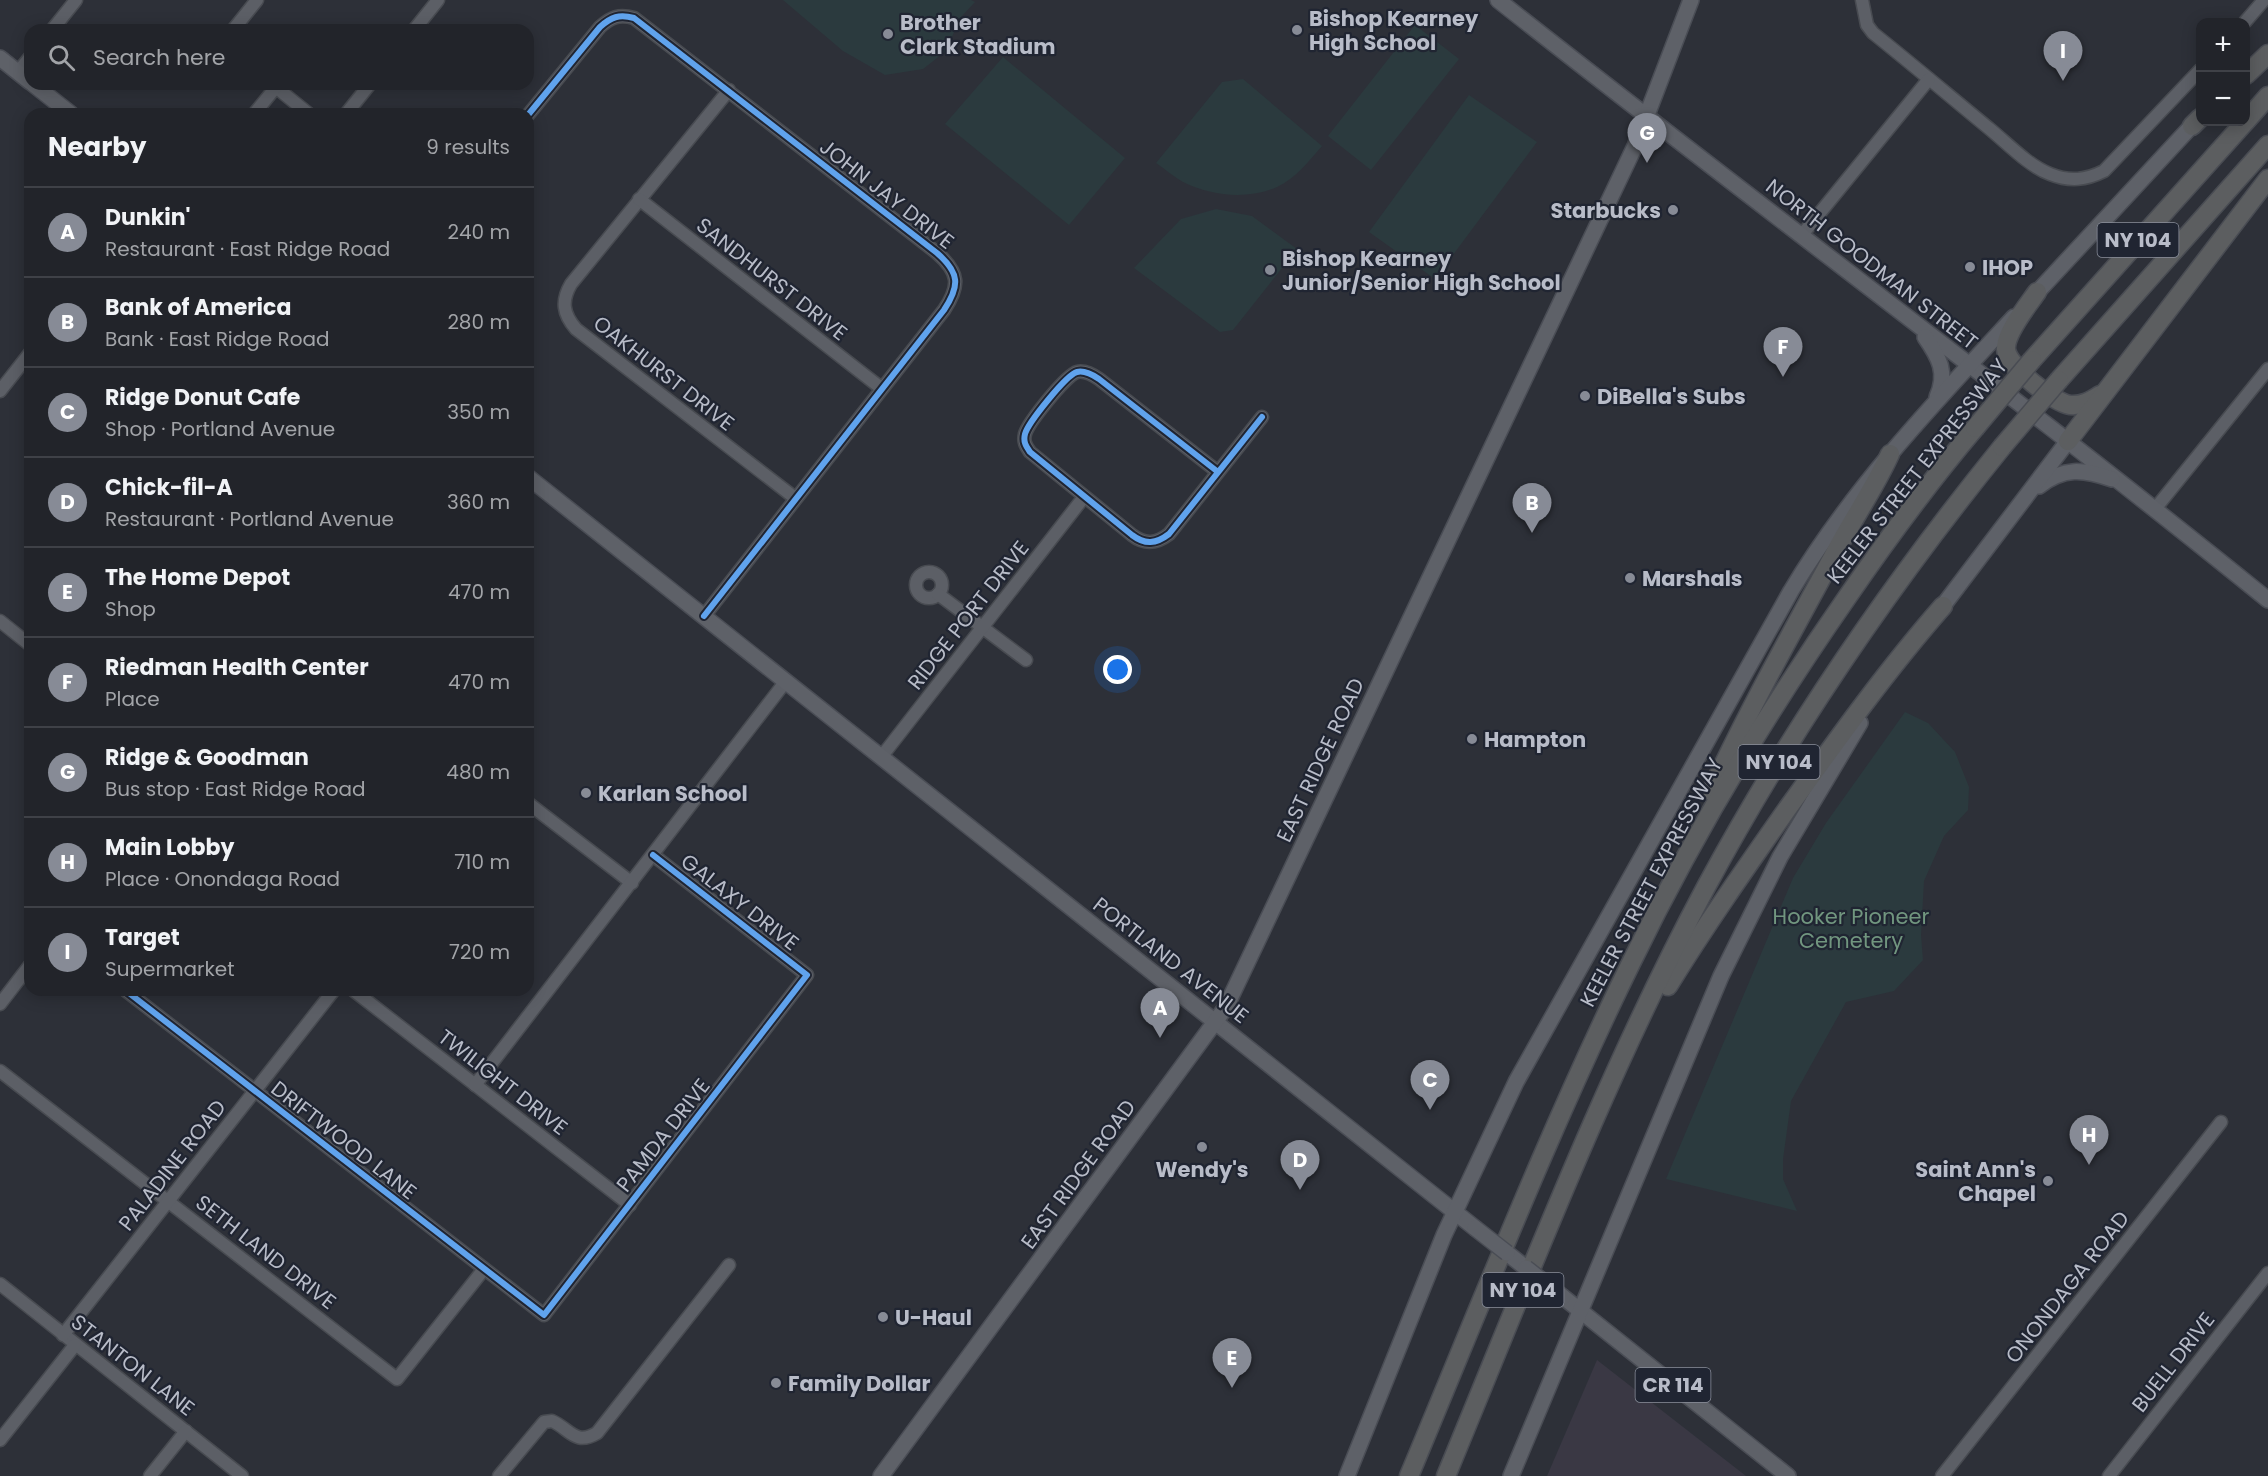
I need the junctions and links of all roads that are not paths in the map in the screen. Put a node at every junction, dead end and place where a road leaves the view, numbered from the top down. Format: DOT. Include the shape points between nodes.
graph roads {
  1 [pos="76,0"];
  2 [pos="257,0"];
  3 [pos="438,0"];
  4 [pos="1498,0"];
  5 [pos="1690,0"];
  6 [pos="1862,0"];
  7 [pos="2264,0"];
  8 [pos="2248,18"];
  9 [pos="57,24"];
  10 [pos="238,24"];
  11 [pos="419,24"];
  12 [pos="2268,45"];
  13 [pos="2268,54"];
  14 [pos="0,58"];
  15 [pos="2250,65"];
  16 [pos="2198,72"];
  17 [pos="2249,72"];
  18 [pos="24,77"];
  19 [pos="1929,79"];
  20 [pos="41,90"];
  21 [pos="271,90"];
  22 [pos="279,90"];
  23 [pos="365,90"];
  24 [pos="729,90"];
  25 [pos="2268,96"];
  26 [pos="63,108"];
  27 [pos="258,108"];
  28 [pos="302,108"];
  29 [pos="351,108"];
  30 [pos="534,108"];
  31 [pos="2250,116"];
  32 [pos="1647,118"];
  33 [pos="2196,122"];
  34 [pos="2241,126"];
  35 [pos="2268,145"];
  36 [pos="2268,179"];
  37 [pos="639,199"];
  38 [pos="1801,236"];
  39 [pos="2037,292"];
  40 [pos="1914,323"];
  41 [pos="24,361"];
  42 [pos="1969,365"];
  43 [pos="2268,369"];
  44 [pos="2112,384"];
  45 [pos="881,388"];
  46 [pos="0,391"];
  47 [pos="1930,409"];
  48 [pos="1262,417"];
  49 [pos="2068,441"];
  50 [pos="1890,454"];
  51 [pos="1218,472"];
  52 [pos="534,482"];
  53 [pos="2125,484"];
  54 [pos="1084,497"];
  55 [pos="795,498"];
  56 [pos="2025,498"];
  57 [pos="2155,509"];
  58 [pos="938,594"];
  59 [pos="2268,600"];
  60 [pos="1943,606"];
  61 [pos="704,616"];
  62 [pos="0,621"];
  63 [pos="984,627"];
  64 [pos="24,640"];
  65 [pos="1026,660"];
  66 [pos="786,681"];
  67 [pos="882,756"];
  68 [pos="534,808"];
  69 [pos="653,855"];
  70 [pos="632,883"];
  71 [pos="1649,926"];
  72 [pos="24,973"];
  73 [pos="807,975"];
  74 [pos="133,996"];
  75 [pos="329,996"];
  76 [pos="370,996"];
  77 [pos="0,1004"];
  78 [pos="1215,1022"];
  79 [pos="0,1071"];
  80 [pos="475,1085"];
  81 [pos="254,1091"];
  82 [pos="1601,1105"];
  83 [pos="2222,1122"];
  84 [pos="168,1201"];
  85 [pos="630,1204"];
  86 [pos="1455,1211"];
  87 [pos="729,1265"];
  88 [pos="484,1269"];
  89 [pos="2268,1273"];
  90 [pos="0,1284"];
  91 [pos="1580,1311"];
  92 [pos="544,1316"];
  93 [pos="63,1335"];
  94 [pos="75,1345"];
  95 [pos="1444,1393"];
  96 [pos="186,1431"];
  97 [pos="0,1440"];
  98 [pos="150,1476"];
  99 [pos="242,1476"];
  100 [pos="500,1476"];
  101 [pos="881,1476"];
  102 [pos="1347,1476"];
  103 [pos="1403,1476"];
  104 [pos="1409,1476"];
  105 [pos="1446,1476"];
  106 [pos="1511,1476"];
  107 [pos="1788,1476"];
  108 [pos="1942,1476"];
  109 [pos="2109,1476"];
  1 -- 9 [label="street"];
  2 -- 10 [label="street"];
  3 -- 11 [label="street"];
  4 -- 32 [label="main road, NORTH GOODMAN STREET"];
  5 -- 32 [label="main road, EAST RIDGE ROAD"];
  6 -- 19 [label="street" via="1874,33"];
  7 -- 8 [label="street"];
  12 -- 15 [label="main road"];
  13 -- 17 [label="highway"];
  14 -- 18 [label="main road"];
  16 -- 19 [label="street" via="2104,171 2076,180 2049,174"];
  19 -- 38 [label="street"];
  20 -- 26 [label="main road"];
  21 -- 27 [label="street"];
  22 -- 28 [label="street"];
  23 -- 29 [label="street"];
  24 -- 30 [label="street, JOHN JAY DRIVE" via="644,24 618,15 600,27"];
  24 -- 37 [label="street, OAKHURST DRIVE"];
  24 -- 45 [label="street, JOHN JAY DRIVE" via="950,265 955,291 951,300"];
  25 -- 31 [label="highway, KEELER STREET EXPRESSWAY / NY 104"];
  32 -- 38 [label="main road, NORTH GOODMAN STREET"];
  32 -- 78 [label="main road, EAST RIDGE ROAD" via="1272,911"];
  33 -- 39 [label="main road"];
  34 -- 71 [label="highway, KEELER STREET EXPRESSWAY / NY 104, bridge" via="2032,360 1880,550 1795,675 1707,819"];
  35 -- 82 [label="highway, NY 104, bridge" via="2002,447 1886,600 1773,772 1694,911"];
  36 -- 44 [label="highway"];
  37 -- 45 [label="street, SANDHURST DRIVE"];
  37 -- 55 [label="street, OAKHURST DRIVE" via="567,292 565,311 569,321"];
  38 -- 40 [label="main road, NORTH GOODMAN STREET"];
  39 -- 42 [label="main road"];
  39 -- 44 [label="highway" via="2006,342 2012,365 2065,404 2090,402"];
  40 -- 42 [label="main road, NORTH GOODMAN STREET"];
  40 -- 47 [label="main road" via="1934,350 1943,371 1940,391"];
  41 -- 46 [label="street"];
  42 -- 47 [label="main road"];
  42 -- 49 [label="main road, NORTH GOODMAN STREET"];
  43 -- 57 [label="street"];
  44 -- 49 [label="highway"];
  45 -- 55 [label="street, JOHN JAY DRIVE"];
  47 -- 50 [label="main road"];
  48 -- 51 [label="street"];
  49 -- 53 [label="main road, NORTH GOODMAN STREET"];
  49 -- 56 [label="main road"];
  50 -- 71 [label="highway" via="1733,745"];
  50 -- 86 [label="main road" via="1843,513 1791,591 1525,1066"];
  51 -- 54 [label="street" via="1169,534 1154,543 1138,540"];
  51 -- 54 [label="street" via="1099,379 1078,372 1067,378 1031,422 1024,440 1030,452"];
  52 -- 61 [label="main road, PORTLAND AVENUE / CR 114"];
  53 -- 56 [label="main road" via="2092,474 2066,472 2047,480"];
  53 -- 57 [label="main road, NORTH GOODMAN STREET"];
  54 -- 63 [label="street, RIDGE PORT DRIVE"];
  55 -- 61 [label="street, JOHN JAY DRIVE"];
  56 -- 60 [label="main road"];
  57 -- 59 [label="main road, NORTH GOODMAN STREET"];
  58 -- 63 [label="street"];
  60 -- 82 [label="highway" via="1865,700 1722,903 1651,1014"];
  60 -- 91 [label="main road" via="1840,753 1753,908 1706,1009"];
  61 -- 66 [label="main road, PORTLAND AVENUE / CR 114"];
  62 -- 64 [label="street"];
  63 -- 65 [label="street"];
  63 -- 67 [label="street, RIDGE PORT DRIVE"];
  66 -- 67 [label="main road, PORTLAND AVENUE / CR 114"];
  66 -- 69 [label="street"];
  67 -- 78 [label="main road, PORTLAND AVENUE / CR 114"];
  68 -- 70 [label="street"];
  69 -- 70 [label="street"];
  69 -- 73 [label="street, GALAXY DRIVE"];
  70 -- 80 [label="street"];
  71 -- 95 [label="highway, KEELER STREET EXPRESSWAY / NY 104" via="1575,1080"];
  72 -- 77 [label="street"];
  73 -- 85 [label="street, PAMDA DRIVE"];
  74 -- 81 [label="street, DRIFTWOOD LANE"];
  75 -- 81 [label="street, PALADINE ROAD"];
  76 -- 80 [label="street, TWILIGHT DRIVE"];
  78 -- 86 [label="main road, PORTLAND AVENUE / CR 114"];
  78 -- 101 [label="main road, EAST RIDGE ROAD"];
  79 -- 84 [label="street, SETH LAND DRIVE"];
  80 -- 85 [label="street, TWILIGHT DRIVE"];
  81 -- 84 [label="street, PALADINE ROAD"];
  81 -- 88 [label="street, DRIFTWOOD LANE"];
  82 -- 105 [label="highway, NY 104"];
  83 -- 108 [label="street, ONONDAGA ROAD"];
  84 -- 88 [label="street, SETH LAND DRIVE" via="397,1379"];
  84 -- 93 [label="street, PALADINE ROAD"];
  85 -- 92 [label="street, PAMDA DRIVE"];
  86 -- 91 [label="main road, PORTLAND AVENUE / CR 114, bridge"];
  86 -- 102 [label="main road"];
  87 -- 100 [label="street" via="597,1433 583,1439 552,1421 544,1422"];
  88 -- 92 [label="street, DRIFTWOOD LANE"];
  89 -- 109 [label="street, BUELL DRIVE"];
  90 -- 93 [label="street, STANTON LANE"];
  91 -- 106 [label="main road"];
  91 -- 107 [label="main road, PORTLAND AVENUE / CR 114"];
  93 -- 94 [label="street, STANTON LANE"];
  94 -- 96 [label="street, STANTON LANE"];
  94 -- 97 [label="street"];
  95 -- 103 [label="highway"];
  95 -- 104 [label="highway, KEELER STREET EXPRESSWAY / NY 104"];
  96 -- 98 [label="street"];
  96 -- 99 [label="street, STANTON LANE"];
}
